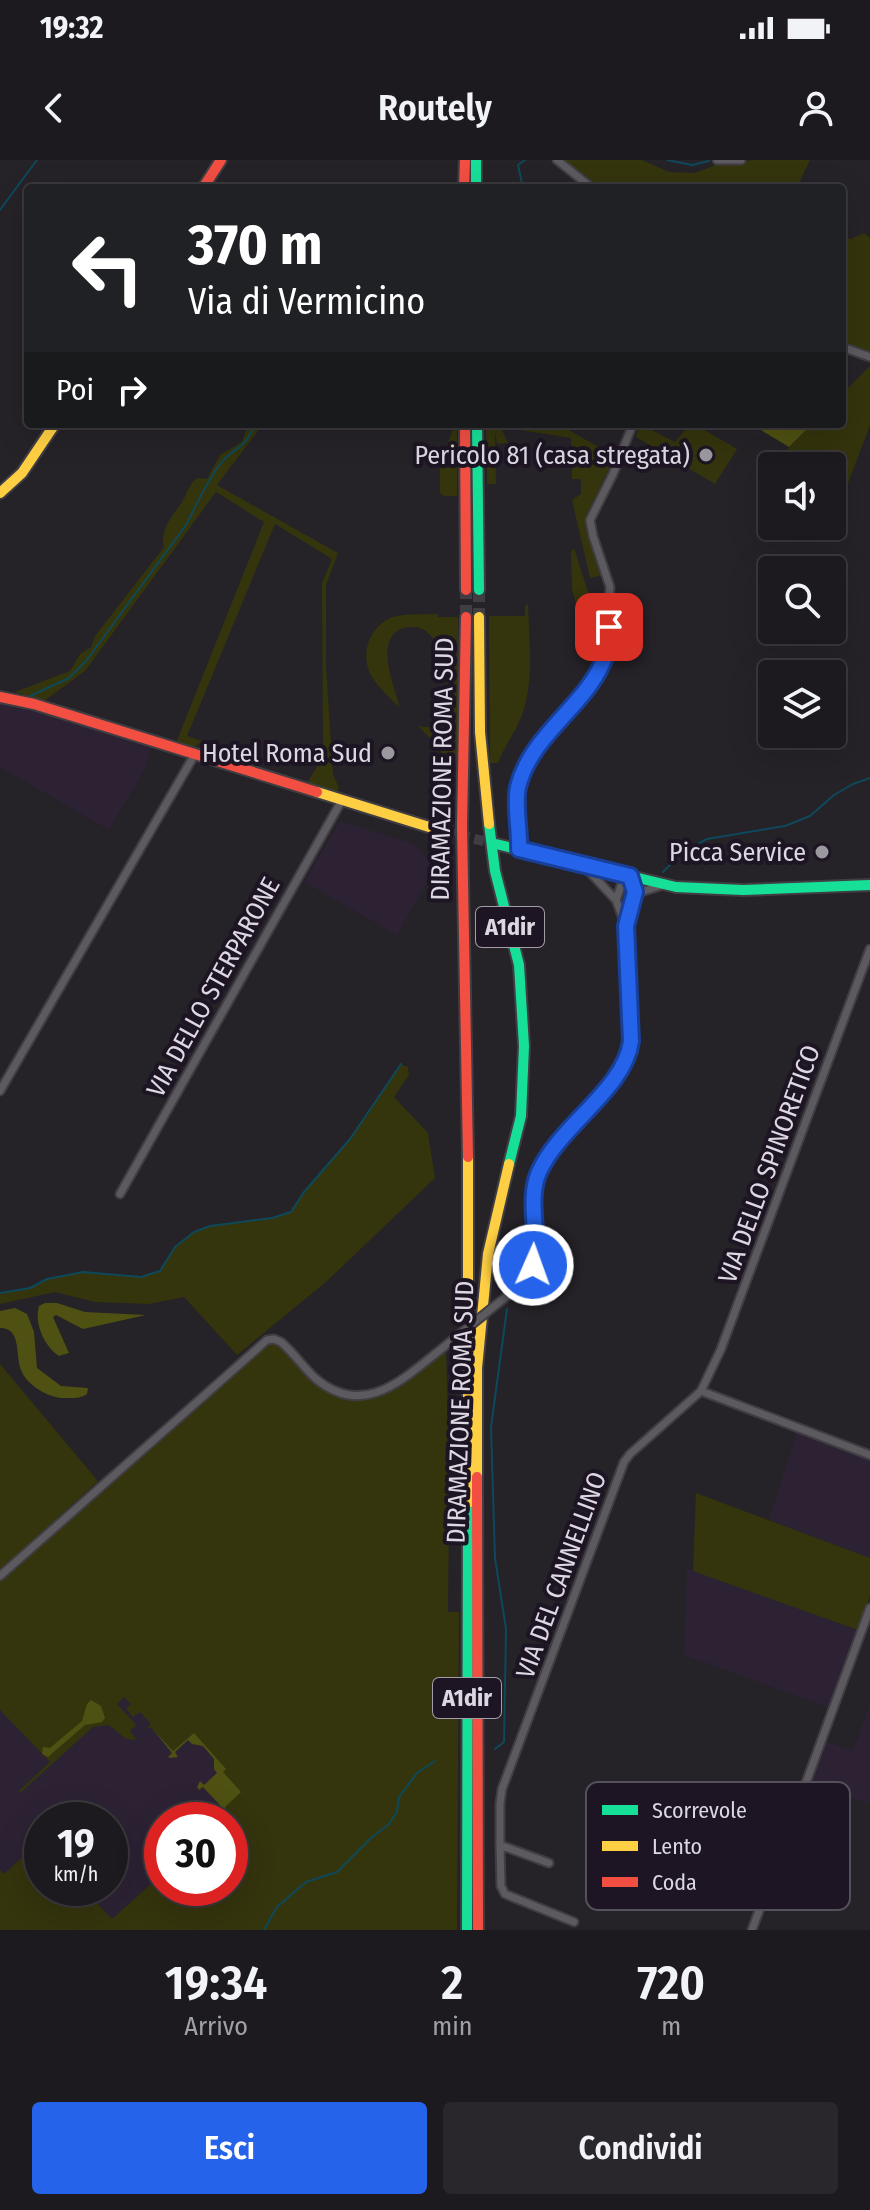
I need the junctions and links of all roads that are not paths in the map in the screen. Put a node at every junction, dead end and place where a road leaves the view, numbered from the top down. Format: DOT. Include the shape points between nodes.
graph roads {
  1 [pos="221,160"];
  2 [pos="465,160"];
  3 [pos="476,160"];
  4 [pos="557,160"];
  5 [pos="717,160"];
  6 [pos="741,160"];
  7 [pos="206,184"];
  8 [pos="464,184"];
  9 [pos="476,184"];
  10 [pos="587,184"];
  11 [pos="846,348"];
  12 [pos="870,357"];
  13 [pos="52,428"];
  14 [pos="465,428"];
  15 [pos="477,428"];
  16 [pos="631,428"];
  17 [pos="0,493"];
  18 [pos="466,590"];
  19 [pos="479,590"];
  20 [pos="466,617"];
  21 [pos="479,617"];
  22 [pos="0,697"];
  23 [pos="195,754"];
  24 [pos="342,800"];
  25 [pos="445,832"];
  26 [pos="496,844"];
  27 [pos="519,849"];
  28 [pos="581,863"];
  29 [pos="630,876"];
  30 [pos="663,885"];
  31 [pos="870,885"];
  32 [pos="633,897"];
  33 [pos="616,900"];
  34 [pos="626,926"];
  35 [pos="870,949"];
  36 [pos="0,1091"];
  37 [pos="120,1194"];
  38 [pos="701,1391"];
  39 [pos="870,1455"];
  40 [pos="0,1576"];
  41 [pos="870,1608"];
  42 [pos="806,1782"];
  43 [pos="500,1845"];
  44 [pos="549,1863"];
  45 [pos="759,1910"];
  46 [pos="574,1922"];
  47 [pos="466,1927"];
  48 [pos="478,1930"];
  49 [pos="752,1930"];
  1 -- 7 [label="main road"];
  2 -- 8 [label="main road"];
  3 -- 9 [label="main road"];
  4 -- 10 [label="street"];
  5 -- 6 [label="street"];
  11 -- 12 [label="street"];
  13 -- 17 [label="main road" via="22,473"];
  14 -- 18 [label="main road"];
  15 -- 19 [label="main road"];
  16 -- 27 [label="street" via="590,520 610,587 605,656 523,772 517,795"];
  20 -- 47 [label="main road, DIRAMAZIONE ROMA SUD / A1dir"];
  21 -- 48 [label="main road, DIRAMAZIONE ROMA SUD / A1dir" via="484,787 496,878 519,965 524,1046 521,1116 488,1254 477,1368"];
  22 -- 23 [label="main road"];
  23 -- 24 [label="main road"];
  23 -- 36 [label="street"];
  24 -- 25 [label="main road"];
  24 -- 37 [label="street, VIA DELLO STERPARONE"];
  26 -- 27 [label="main road"];
  27 -- 28 [label="main road"];
  28 -- 29 [label="main road"];
  28 -- 33 [label="street"];
  29 -- 30 [label="main road"];
  29 -- 32 [label="street"];
  29 -- 33 [label="street"];
  30 -- 31 [label="main road" via="731,890"];
  30 -- 32 [label="street"];
  32 -- 34 [label="street"];
  33 -- 34 [label="street"];
  34 -- 40 [label="street, bridge" via="628,1057 541,1168 534,1191 534,1261 523,1281 440,1350 374,1394 356,1395 323,1384 284,1343 267,1340"];
  35 -- 38 [label="street, VIA DELLO SPINORETICO" via="735,1315"];
  38 -- 39 [label="street"];
  38 -- 43 [label="street, VIA DEL CANNELLINO" via="623,1466 502,1789"];
  41 -- 42 [label="street"];
  43 -- 44 [label="street"];
  43 -- 46 [label="street, VIA DEL CANNELLINO" via="505,1894"];
  45 -- 49 [label="street"];
}
